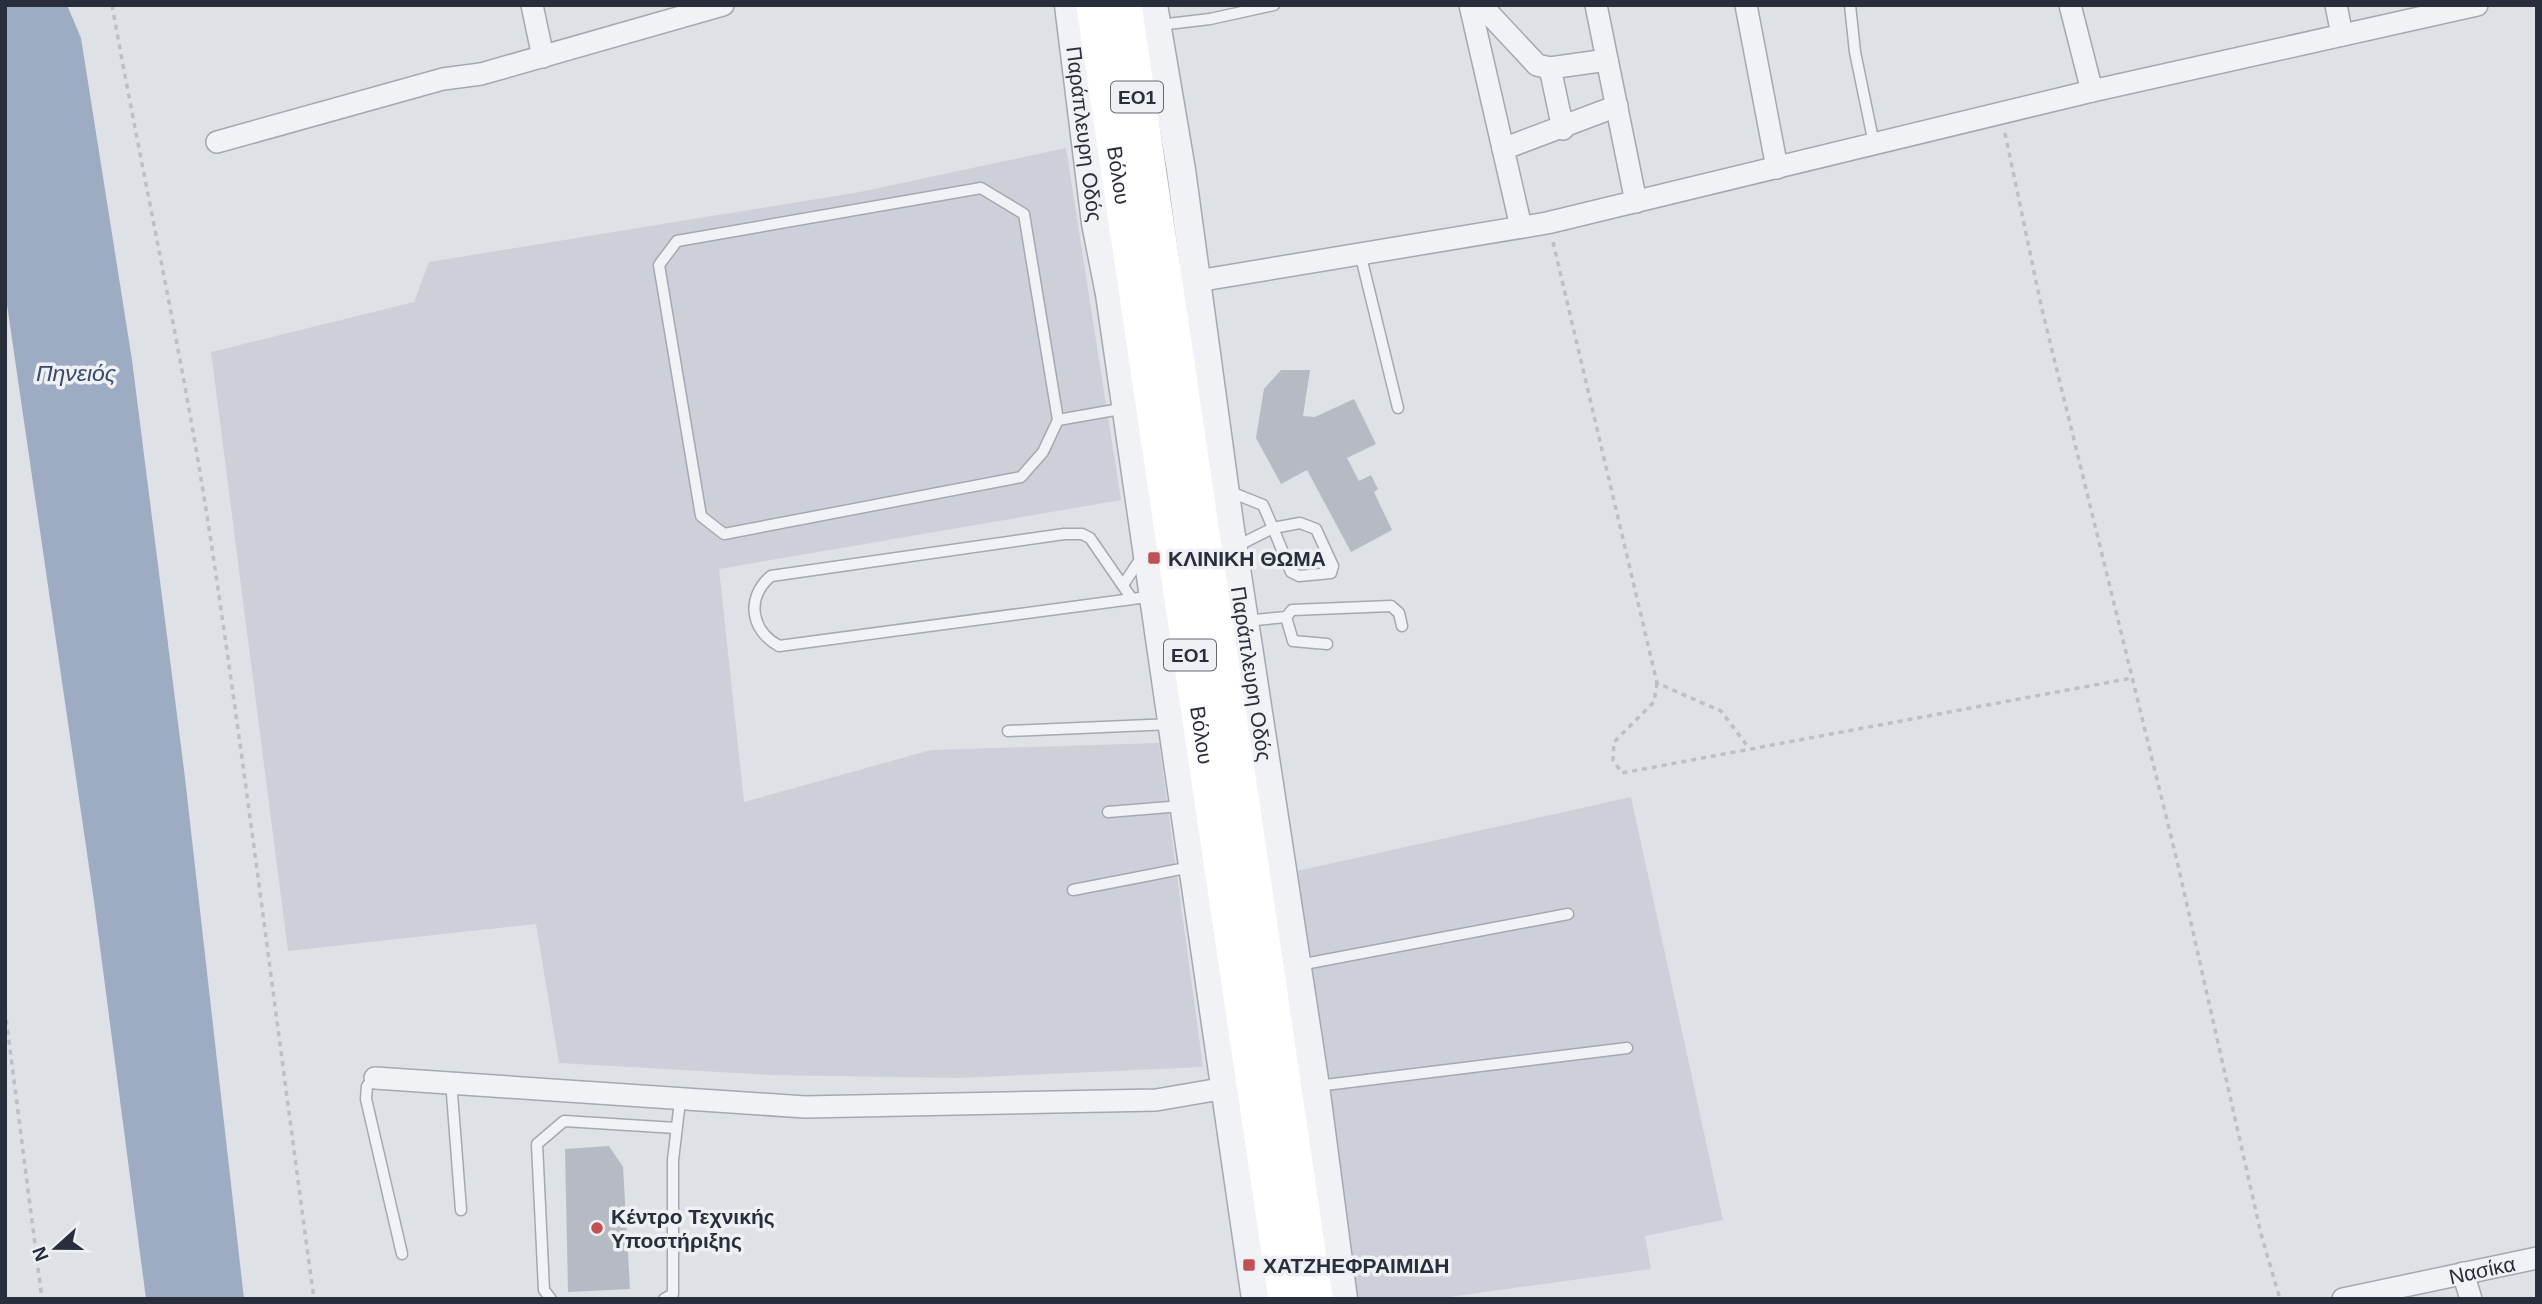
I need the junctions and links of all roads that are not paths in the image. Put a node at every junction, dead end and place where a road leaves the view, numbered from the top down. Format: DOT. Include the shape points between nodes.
graph roads {
  1 [pos="532,5"];
  2 [pos="723,5"];
  3 [pos="1069,5"];
  4 [pos="1094,5"];
  5 [pos="1124,5"];
  6 [pos="1274,5"];
  7 [pos="1470,5"];
  8 [pos="1481,5"];
  9 [pos="1596,5"];
  10 [pos="1746,5"];
  11 [pos="1850,5"];
  12 [pos="2070,5"];
  13 [pos="2336,5"];
  14 [pos="2477,5"];
  15 [pos="1154,15"];
  16 [pos="2342,35"];
  17 [pos="543,57"];
  18 [pos="1607,60"];
  19 [pos="1550,68"];
  20 [pos="2092,91"];
  21 [pos="1617,106"];
  22 [pos="1563,129"];
  23 [pos="217,142"];
  24 [pos="1874,144"];
  25 [pos="1503,149"];
  26 [pos="1777,168"];
  27 [pos="1636,202"];
  28 [pos="1521,228"];
  29 [pos="1360,253"];
  30 [pos="1197,281"];
  31 [pos="1126,408"];
  32 [pos="1398,408"];
  33 [pos="1058,420"];
  34 [pos="1224,490"];
  35 [pos="1273,528"];
  36 [pos="1233,548"];
  37 [pos="1147,549"];
  38 [pos="1123,585"];
  39 [pos="1143,598"];
  40 [pos="1286,617"];
  41 [pos="1245,621"];
  42 [pos="1402,626"];
  43 [pos="1327,644"];
  44 [pos="1172,724"];
  45 [pos="1008,732"];
  46 [pos="1184,806"];
  47 [pos="1108,812"];
  48 [pos="1193,867"];
  49 [pos="1073,890"];
  50 [pos="1568,914"];
  51 [pos="1296,965"];
  52 [pos="1627,1048"];
  53 [pos="375,1078"];
  54 [pos="451,1082"];
  55 [pos="1315,1086"];
  56 [pos="1226,1088"];
  57 [pos="680,1101"];
  58 [pos="676,1128"];
  59 [pos="461,1210"];
  60 [pos="402,1254"];
  61 [pos="2537,1258"];
  62 [pos="2463,1273"];
  63 [pos="551,1299"];
  64 [pos="664,1299"];
  65 [pos="1256,1299"];
  66 [pos="1286,1299"];
  67 [pos="1315,1299"];
  68 [pos="1343,1299"];
  69 [pos="2343,1299"];
  70 [pos="2471,1299"];
  1 -- 17 [label="street"];
  2 -- 17 [label="street"];
  3 -- 31 [label="street, Παράπλευρη Οδός" via="1096,223"];
  4 -- 66 [label="main road, Βόλου / ΕΟ1"];
  5 -- 67 [label="main road, Βόλου / ΕΟ1"];
  6 -- 15 [label="lane" via="1210,19"];
  7 -- 25 [label="street"];
  8 -- 19 [label="street" via="1530,60"];
  9 -- 18 [label="street"];
  10 -- 26 [label="street"];
  11 -- 24 [label="lane"];
  12 -- 20 [label="street"];
  13 -- 16 [label="street"];
  14 -- 16 [label="street"];
  15 -- 30 [label="street, Παράπλευρη Οδός"];
  16 -- 20 [label="street"];
  17 -- 23 [label="street" via="443,79"];
  18 -- 19 [label="street"];
  18 -- 21 [label="street"];
  19 -- 22 [label="street"];
  20 -- 24 [label="street"];
  21 -- 22 [label="street"];
  21 -- 27 [label="street"];
  22 -- 25 [label="street"];
  24 -- 26 [label="street"];
  25 -- 28 [label="street"];
  26 -- 27 [label="street"];
  27 -- 28 [label="street"];
  28 -- 29 [label="street"];
  29 -- 30 [label="street"];
  29 -- 32 [label="lane"];
  30 -- 34 [label="street, Παράπλευρη Οδός"];
  31 -- 33 [label="lane"];
  31 -- 37 [label="street, Παράπλευρη Οδός"];
  33 -- 33 [label="lane" via="1024,214 981,188 677,241 659,265 701,516 724,534 1021,477 1043,452"];
  34 -- 35 [label="lane" via="1263,505"];
  34 -- 36 [label="street, Παράπλευρη Οδός"];
  35 -- 35 [label="lane" via="1293,575 1332,571 1312,526 1300,523"];
  35 -- 36 [label="lane"];
  36 -- 41 [label="street, Παράπλευρη Οδός"];
  37 -- 38 [label="lane"];
  37 -- 39 [label="street, Παράπλευρη Οδός"];
  38 -- 39 [label="lane"];
  38 -- 39 [label="lane" via="1090,538 1064,534 771,576 759,589 754,614 765,636 779,646"];
  39 -- 44 [label="street, Παράπλευρη Οδός"];
  40 -- 41 [label="lane"];
  40 -- 42 [label="lane" via="1292,610 1391,606 1399,613"];
  40 -- 43 [label="lane" via="1293,641"];
  41 -- 51 [label="street, Παράπλευρη Οδός"];
  44 -- 45 [label="lane"];
  44 -- 46 [label="street, Παράπλευρη Οδός"];
  46 -- 47 [label="lane"];
  46 -- 48 [label="street, Παράπλευρη Οδός"];
  48 -- 49 [label="lane"];
  48 -- 56 [label="street, Παράπλευρη Οδός"];
  50 -- 51 [label="lane"];
  51 -- 55 [label="street, Παράπλευρη Οδός"];
  52 -- 55 [label="lane"];
  53 -- 54 [label="street"];
  53 -- 60 [label="lane" via="367,1086 366,1099"];
  54 -- 57 [label="street"];
  54 -- 59 [label="lane"];
  55 -- 68 [label="street, Παράπλευρη Οδός"];
  56 -- 57 [label="street" via="1156,1100 1051,1105 805,1107"];
  56 -- 65 [label="street, Παράπλευρη Οδός"];
  57 -- 58 [label="lane"];
  58 -- 63 [label="lane" via="564,1121 537,1144 544,1290"];
  58 -- 64 [label="lane" via="673,1294"];
  61 -- 62 [label="street, Νασίκα"];
  62 -- 69 [label="street, Νασίκα"];
  62 -- 70 [label="street"];
}
